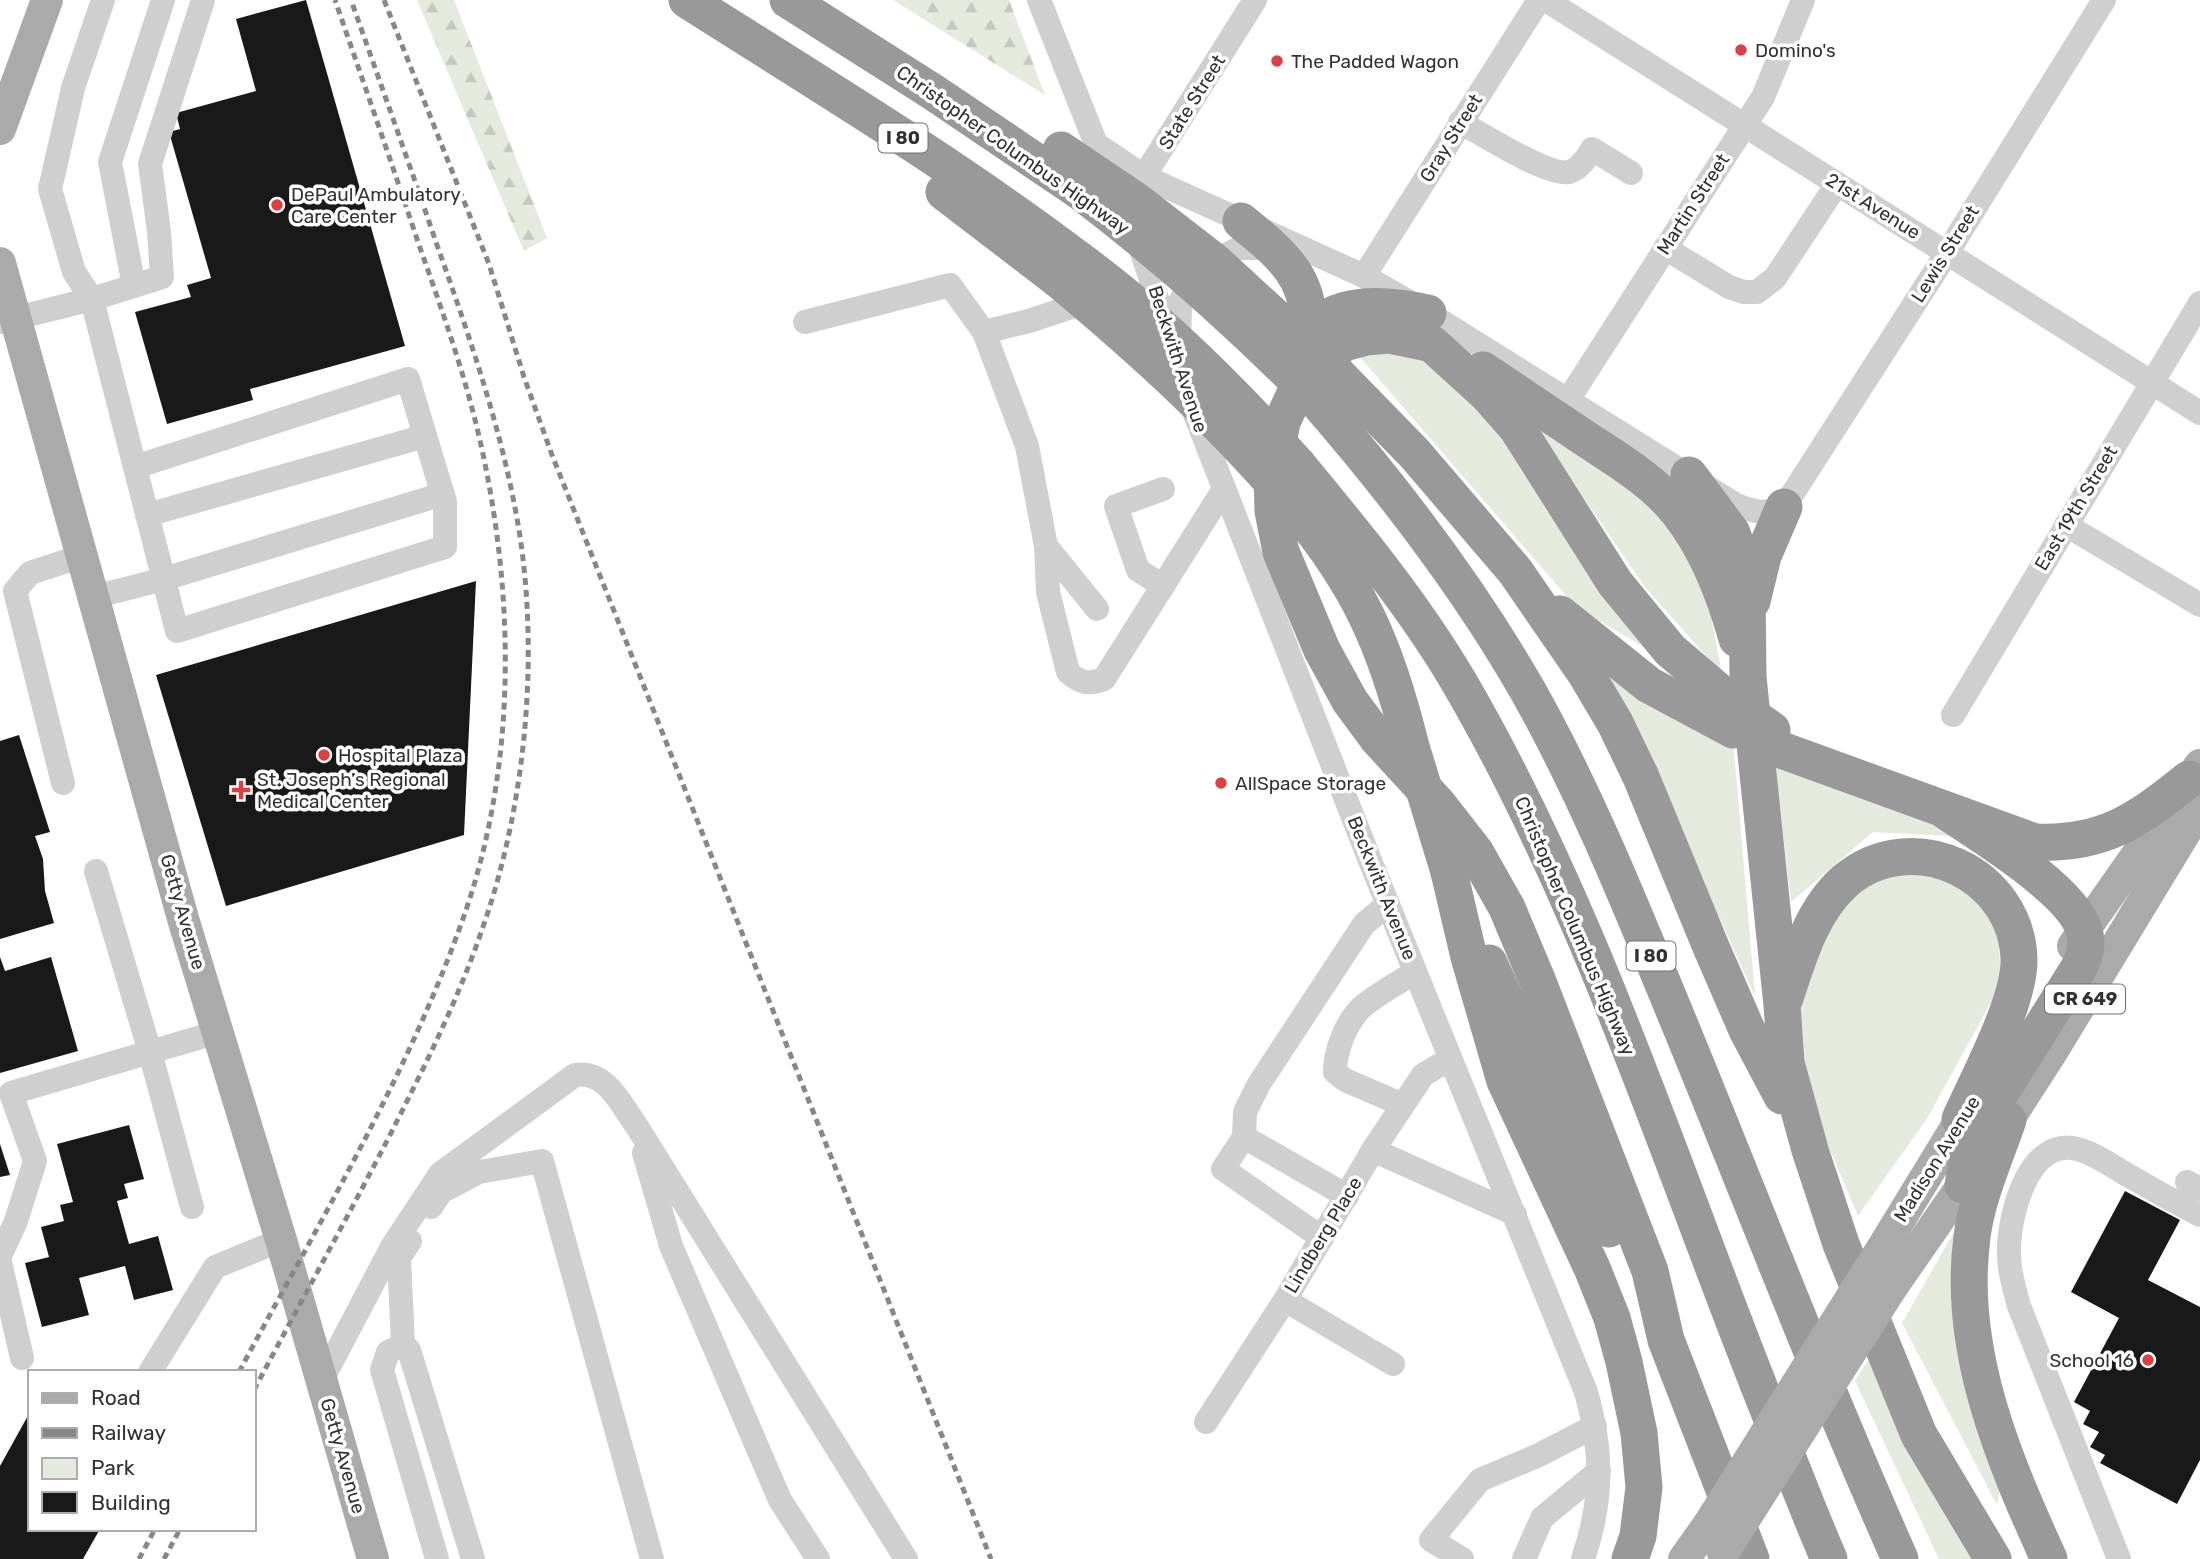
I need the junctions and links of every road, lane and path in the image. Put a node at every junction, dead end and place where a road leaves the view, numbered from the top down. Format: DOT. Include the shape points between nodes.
graph roads {
  1 [pos="47,0"];
  2 [pos="103,0"];
  3 [pos="163,0"];
  4 [pos="203,0"];
  5 [pos="687,0"];
  6 [pos="788,0"];
  7 [pos="1039,0"];
  8 [pos="1255,0"];
  9 [pos="1539,0"];
  10 [pos="1546,0"];
  11 [pos="1803,0"];
  12 [pos="2104,0"];
  13 [pos="933,92"];
  14 [pos="1460,122"];
  15 [pos="1745,126"];
  16 [pos="0,129"];
  17 [pos="1096,144"];
  18 [pos="1631,173"];
  19 [pos="1145,177"];
  20 [pos="1837,184"];
  21 [pos="1126,201"];
  22 [pos="1241,221"];
  23 [pos="158,225"];
  24 [pos="124,236"];
  25 [pos="1273,248"];
  26 [pos="1665,248"];
  27 [pos="1947,253"];
  28 [pos="0,263"];
  29 [pos="1068,270"];
  30 [pos="1364,276"];
  31 [pos="134,286"];
  32 [pos="1156,295"];
  33 [pos="92,299"];
  34 [pos="2200,303"];
  35 [pos="8,320"];
  36 [pos="805,322"];
  37 [pos="1430,329"];
  38 [pos="984,332"];
  39 [pos="1307,333"];
  40 [pos="1178,364"];
  41 [pos="2151,382"];
  42 [pos="1327,387"];
  43 [pos="1568,400"];
  44 [pos="2200,413"];
  45 [pos="425,436"];
  46 [pos="135,467"];
  47 [pos="1689,475"];
  48 [pos="1163,489"];
  49 [pos="1224,489"];
  50 [pos="443,494"];
  51 [pos="1784,507"];
  52 [pos="147,515"];
  53 [pos="2066,525"];
  54 [pos="1046,546"];
  55 [pos="1281,552"];
  56 [pos="82,556"];
  57 [pos="1516,572"];
  58 [pos="164,579"];
  59 [pos="1163,586"];
  60 [pos="94,597"];
  61 [pos="2200,605"];
  62 [pos="1097,609"];
  63 [pos="1749,612"];
  64 [pos="1737,703"];
  65 [pos="1953,715"];
  66 [pos="63,783"];
  67 [pos="2196,784"];
  68 [pos="1947,811"];
  69 [pos="96,871"];
  70 [pos="1449,872"];
  71 [pos="1388,904"];
  72 [pos="2084,929"];
  73 [pos="1415,972"];
  74 [pos="1782,1005"];
  75 [pos="218,1032"];
  76 [pos="150,1052"];
  77 [pos="1452,1063"];
  78 [pos="1403,1105"];
  79 [pos="1960,1119"];
  80 [pos="2008,1120"];
  81 [pos="636,1125"];
  82 [pos="1244,1137"];
  83 [pos="1373,1150"];
  84 [pos="1810,1150"];
  85 [pos="1963,1185"];
  86 [pos="1346,1196"];
  87 [pos="192,1207"];
  88 [pos="1515,1214"];
  89 [pos="2200,1215"];
  90 [pos="1322,1238"];
  91 [pos="281,1240"];
  92 [pos="0,1259"];
  93 [pos="1285,1300"];
  94 [pos="1666,1340"];
  95 [pos="402,1345"];
  96 [pos="22,1358"];
  97 [pos="1393,1364"];
  98 [pos="151,1370"];
  99 [pos="322,1380"];
  100 [pos="1206,1422"];
  101 [pos="1595,1426"];
  102 [pos="1600,1471"];
  103 [pos="1728,1558"];
  104 [pos="373,1559"];
  105 [pos="438,1559"];
  106 [pos="473,1559"];
  107 [pos="652,1559"];
  108 [pos="818,1559"];
  109 [pos="906,1559"];
  110 [pos="1462,1559"];
  111 [pos="1524,1559"];
  112 [pos="1583,1559"];
  113 [pos="1630,1559"];
  114 [pos="1684,1559"];
  115 [pos="1829,1559"];
  116 [pos="1900,1559"];
  117 [pos="1993,1559"];
  118 [pos="2049,1559"];
  119 [pos="2119,1559"];
  1 -- 16 [label="main road"];
  2 -- 33 [label="street" via="74,88 50,189 74,272"];
  3 -- 24 [label="street" via="110,162"];
  4 -- 23 [label="street" via="149,164"];
  5 -- 29 [label="highway, Christopher Columbus Highway / I 80" via="993,198"];
  6 -- 13 [label="highway, Christopher Columbus Highway / I 80"];
  7 -- 17 [label="street, Beckwith Avenue"];
  8 -- 19 [label="street, State Street"];
  9 -- 14 [label="street, Gray Street"];
  10 -- 15 [label="street, 21st Avenue"];
  11 -- 15 [label="street, Martin Street" via="1763,97"];
  12 -- 27 [label="street, Lewis Street"];
  13 -- 42 [label="highway, Christopher Columbus Highway / I 80, bridge" via="1078,190"];
  13 -- 42 [label="highway, bridge" via="1016,120 1138,202 1214,261"];
  14 -- 18 [label="street" via="1520,156 1559,171 1574,169 1592,149"];
  14 -- 30 [label="street, Gray Street"];
  15 -- 20 [label="street, 21st Avenue"];
  15 -- 26 [label="street, Martin Street"];
  17 -- 19 [label="street"];
  17 -- 21 [label="street, Beckwith Avenue"];
  19 -- 21 [label="street, State Street"];
  19 -- 22 [label="street"];
  20 -- 26 [label="street" via="1775,278 1757,292 1728,287"];
  20 -- 27 [label="street, 21st Avenue"];
  21 -- 32 [label="street, Beckwith Avenue"];
  22 -- 25 [label="highway"];
  22 -- 30 [label="street"];
  23 -- 24 [label="street"];
  23 -- 31 [label="street" via="162,277"];
  24 -- 31 [label="street"];
  25 -- 39 [label="highway" via="1303,290"];
  25 -- 40 [label="street" via="1239,248 1199,269 1180,303"];
  26 -- 43 [label="street, Martin Street"];
  27 -- 41 [label="street, 21st Avenue"];
  27 -- 51 [label="street, Lewis Street"];
  28 -- 35 [label="main road, Getty Avenue"];
  29 -- 70 [label="highway, bridge" via="1221,425 1294,507 1342,570 1390,669"];
  29 -- 115 [label="highway, Christopher Columbus Highway / I 80, bridge" via="1137,306 1222,384 1373,556 1464,691 1530,814 1595,963"];
  30 -- 37 [label="street"];
  31 -- 33 [label="street"];
  32 -- 38 [label="street" via="1077,305"];
  32 -- 40 [label="street, Beckwith Avenue"];
  33 -- 35 [label="street"];
  33 -- 46 [label="street"];
  34 -- 41 [label="street, East 19th Street"];
  35 -- 56 [label="main road, Getty Avenue"];
  36 -- 38 [label="street" via="950,285"];
  37 -- 39 [label="highway" via="1404,308 1356,307 1328,315"];
  37 -- 43 [label="street"];
  37 -- 55 [label="highway" via="1347,342 1331,351 1299,384 1282,422 1272,475"];
  37 -- 64 [label="highway" via="1517,428 1615,583 1670,650"];
  37 -- 64 [label="highway" via="1603,450 1670,503 1713,571 1734,627"];
  38 -- 54 [label="street" via="1027,446"];
  39 -- 55 [label="highway" via="1288,357 1255,441 1252,468 1259,508"];
  40 -- 49 [label="street, Beckwith Avenue"];
  41 -- 44 [label="street, 21st Avenue"];
  41 -- 53 [label="street, East 19th Street"];
  42 -- 57 [label="highway" via="1415,454"];
  42 -- 116 [label="highway, Christopher Columbus Highway / I 80" via="1449,566 1562,755 1641,930"];
  43 -- 47 [label="street"];
  45 -- 46 [label="street" via="408,379"];
  45 -- 50 [label="street"];
  45 -- 52 [label="street"];
  46 -- 52 [label="street"];
  47 -- 51 [label="street" via="1753,512"];
  47 -- 63 [label="highway" via="1732,533 1743,566"];
  48 -- 59 [label="street" via="1116,506 1138,570"];
  49 -- 59 [label="street"];
  49 -- 71 [label="street, Beckwith Avenue"];
  50 -- 58 [label="street"];
  50 -- 58 [label="street" via="445,547 177,631"];
  51 -- 63 [label="highway" via="1763,556"];
  52 -- 58 [label="street"];
  53 -- 61 [label="street"];
  53 -- 65 [label="street, East 19th Street"];
  54 -- 59 [label="street" via="1048,592 1068,671 1076,680 1091,684 1104,679"];
  54 -- 62 [label="street"];
  55 -- 94 [label="highway" via="1322,650 1350,701 1476,853 1507,908 1650,1271"];
  56 -- 60 [label="main road, Getty Avenue"];
  56 -- 66 [label="street" via="30,573 15,591"];
  57 -- 64 [label="highway" via="1581,632 1649,685"];
  57 -- 84 [label="highway" via="1615,723 1748,1030"];
  58 -- 60 [label="street"];
  60 -- 75 [label="main road, Getty Avenue"];
  63 -- 64 [label="highway"];
  64 -- 68 [label="highway, bridge" via="1773,738"];
  64 -- 74 [label="highway"];
  67 -- 68 [label="highway" via="2122,827 2063,843 2035,842"];
  67 -- 72 [label="main road, Madison Avenue / CR 649"];
  67 -- 80 [label="main road, Madison Avenue / CR 649" via="2053,1050"];
  68 -- 72 [label="highway" via="2051,887"];
  69 -- 76 [label="street"];
  70 -- 94 [label="highway" via="1633,1281"];
  70 -- 113 [label="highway" via="1505,1082 1592,1268 1624,1362 1639,1433 1644,1487"];
  71 -- 73 [label="street, Beckwith Avenue"];
  71 -- 82 [label="street" via="1364,924 1259,1084 1245,1112"];
  72 -- 79 [label="main road, Madison Avenue / CR 649"];
  72 -- 85 [label="highway" via="2087,949 2080,967 1971,1140"];
  73 -- 77 [label="street, Beckwith Avenue"];
  73 -- 78 [label="street" via="1359,1010 1335,1058 1335,1072 1345,1080"];
  74 -- 79 [label="highway" via="1798,957 1822,908 1861,869 1880,861 1920,857 1956,865 1972,874 2000,902 2017,943 2019,961 2012,996"];
  74 -- 84 [label="highway" via="1786,1063"];
  75 -- 76 [label="street"];
  75 -- 91 [label="main road, Getty Avenue"];
  76 -- 87 [label="street"];
  76 -- 92 [label="street" via="10,1093 35,1161"];
  77 -- 78 [label="street, Lindberg Place" via="1423,1075"];
  77 -- 88 [label="street, Beckwith Avenue"];
  78 -- 83 [label="street, Lindberg Place"];
  79 -- 114 [label="main road, Madison Avenue / CR 649, bridge"];
  80 -- 85 [label="main road, Madison Avenue / CR 649"];
  80 -- 118 [label="highway" via="1972,1236 1968,1283 1972,1331 2003,1451"];
  81 -- 99 [label="street" via="604,1081 589,1073 575,1075 440,1174 393,1245"];
  81 -- 108 [label="street" via="671,1246 780,1500"];
  81 -- 109 [label="street"];
  82 -- 86 [label="street"];
  82 -- 90 [label="street" via="1223,1169"];
  83 -- 86 [label="street, Lindberg Place"];
  83 -- 88 [label="street"];
  84 -- 117 [label="highway" via="1841,1244 1919,1435"];
  85 -- 103 [label="main road, Madison Avenue / CR 649, bridge" via="1892,1287"];
  86 -- 90 [label="street, Lindberg Place"];
  88 -- 101 [label="street, Beckwith Avenue" via="1586,1392"];
  89 -- 119 [label="street" via="2106,1162 2067,1147 2038,1161 2026,1178 2011,1223 2011,1279 2019,1306"];
  90 -- 93 [label="street, Lindberg Place"];
  91 -- 98 [label="street" via="215,1268"];
  91 -- 99 [label="main road, Getty Avenue"];
  92 -- 96 [label="street"];
  93 -- 97 [label="street"];
  93 -- 100 [label="street, Lindberg Place"];
  94 -- 103 [label="highway"];
  95 -- 105 [label="street" via="388,1352 382,1370"];
  95 -- 106 [label="street" via="409,1350"];
  95 -- 107 [label="street" via="399,1258 441,1192 479,1172 542,1161"];
  99 -- 104 [label="main road, Getty Avenue"];
  101 -- 102 [label="street, Beckwith Avenue"];
  101 -- 110 [label="street" via="1480,1480 1431,1540"];
  102 -- 111 [label="street" via="1542,1518"];
  102 -- 112 [label="street, Beckwith Avenue" via="1593,1530"];
}
